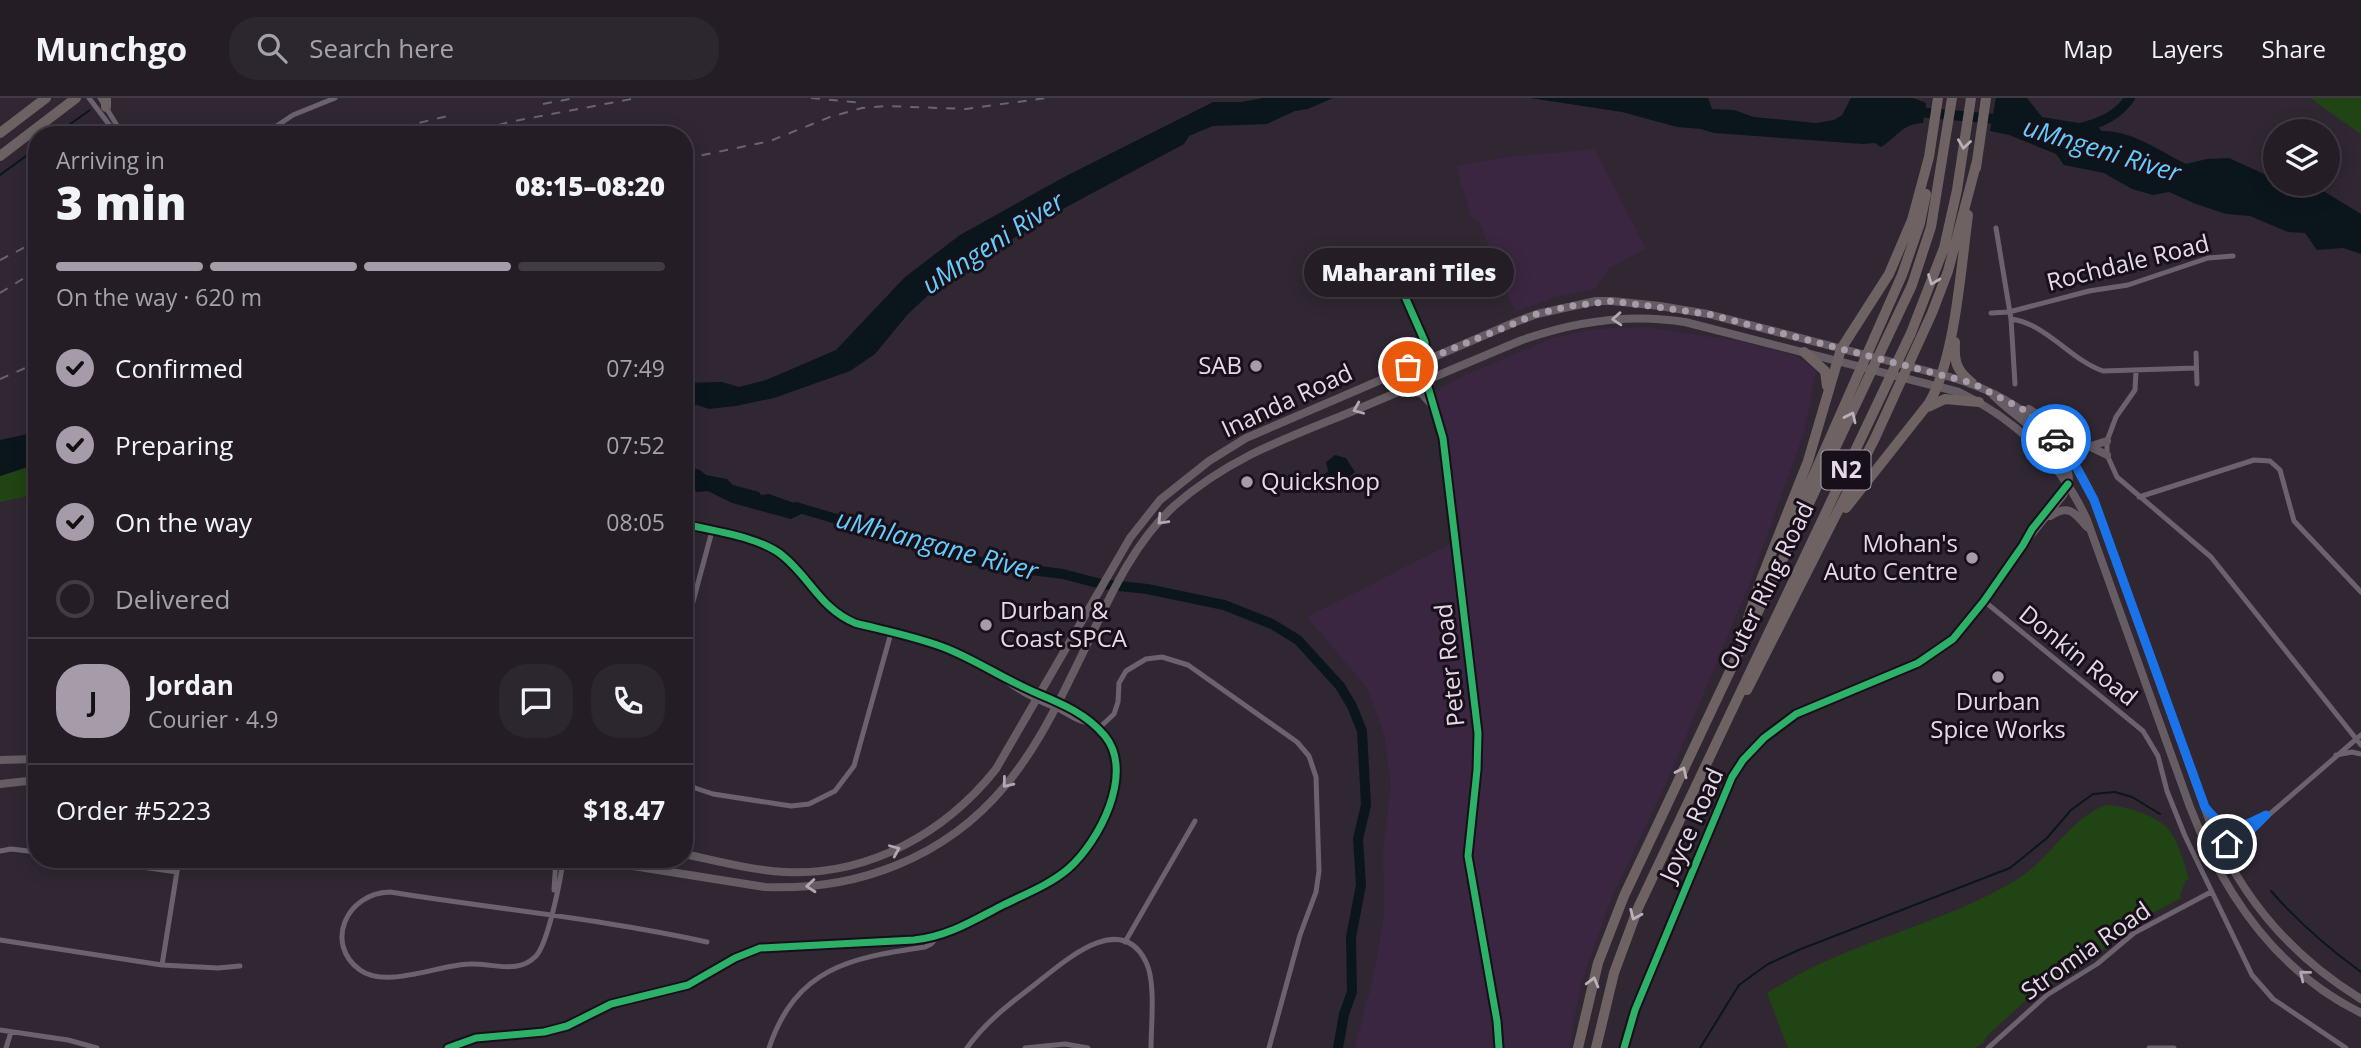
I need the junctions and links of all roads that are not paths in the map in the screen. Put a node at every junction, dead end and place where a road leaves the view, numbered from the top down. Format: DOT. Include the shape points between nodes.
graph roads {
  1 [pos="38,98"];
  2 [pos="46,98"];
  3 [pos="76,98"];
  4 [pos="89,98"];
  5 [pos="335,98"];
  6 [pos="1938,98"];
  7 [pos="1952,98"];
  8 [pos="1970,98"];
  9 [pos="1986,98"];
  10 [pos="104,101"];
  11 [pos="31,109"];
  12 [pos="39,126"];
  13 [pos="110,126"];
  14 [pos="118,126"];
  15 [pos="276,126"];
  16 [pos="0,133"];
  17 [pos="28,135"];
  18 [pos="0,156"];
  19 [pos="1929,186"];
  20 [pos="1966,192"];
  21 [pos="1996,228"];
  22 [pos="2233,256"];
  23 [pos="1399,283"];
  24 [pos="1958,290"];
  25 [pos="1991,313"];
  26 [pos="2010,316"];
  27 [pos="1804,352"];
  28 [pos="2196,353"];
  29 [pos="1839,355"];
  30 [pos="1426,359"];
  31 [pos="1820,361"];
  32 [pos="2196,368"];
  33 [pos="2136,371"];
  34 [pos="1426,380"];
  35 [pos="1941,380"];
  36 [pos="1972,383"];
  37 [pos="2015,384"];
  38 [pos="2197,384"];
  39 [pos="1405,389"];
  40 [pos="1989,390"];
  41 [pos="1979,402"];
  42 [pos="1825,403"];
  43 [pos="1435,408"];
  44 [pos="1922,412"];
  45 [pos="2107,441"];
  46 [pos="2091,446"];
  47 [pos="2107,456"];
  48 [pos="2068,484"];
  49 [pos="2089,488"];
  50 [pos="2139,498"];
  51 [pos="2050,516"];
  52 [pos="693,526"];
  53 [pos="712,531"];
  54 [pos="2091,531"];
  55 [pos="1828,532"];
  56 [pos="2023,545"];
  57 [pos="2361,592"];
  58 [pos="1984,601"];
  59 [pos="693,602"];
  60 [pos="1749,617"];
  61 [pos="891,633"];
  62 [pos="1726,678"];
  63 [pos="1038,697"];
  64 [pos="1056,705"];
  65 [pos="1098,729"];
  66 [pos="2358,737"];
  67 [pos="1717,742"];
  68 [pos="2361,745"];
  69 [pos="2361,754"];
  70 [pos="2336,755"];
  71 [pos="28,758"];
  72 [pos="0,760"];
  73 [pos="28,781"];
  74 [pos="0,784"];
  75 [pos="693,786"];
  76 [pos="2205,807"];
  77 [pos="2266,815"];
  78 [pos="1195,821"];
  79 [pos="2239,828"];
  80 [pos="2249,832"];
  81 [pos="2219,844"];
  82 [pos="2207,850"];
  83 [pos="0,851"];
  84 [pos="28,851"];
  85 [pos="693,856"];
  86 [pos="144,868"];
  87 [pos="178,868"];
  88 [pos="559,868"];
  89 [pos="649,868"];
  90 [pos="177,873"];
  91 [pos="2234,873"];
  92 [pos="2211,892"];
  93 [pos="551,916"];
  94 [pos="937,937"];
  95 [pos="0,940"];
  96 [pos="707,942"];
  97 [pos="1125,942"];
  98 [pos="162,965"];
  99 [pos="240,966"];
  100 [pos="2361,999"];
  101 [pos="2361,1013"];
  102 [pos="0,1030"];
  103 [pos="11,1032"];
  104 [pos="6,1048"];
  105 [pos="97,1048"];
  106 [pos="448,1048"];
  107 [pos="769,1048"];
  108 [pos="967,1048"];
  109 [pos="1025,1048"];
  110 [pos="1088,1048"];
  111 [pos="1151,1048"];
  112 [pos="1269,1048"];
  113 [pos="1499,1048"];
  114 [pos="1578,1048"];
  115 [pos="1596,1048"];
  116 [pos="1624,1048"];
  117 [pos="1988,1048"];
  118 [pos="2149,1048"];
  119 [pos="2174,1048"];
  120 [pos="2346,1048"];
  1 -- 11 [label="highway"];
  2 -- 11 [label="highway"];
  3 -- 12 [label="highway"];
  4 -- 13 [label="street"];
  5 -- 15 [label="street"];
  6 -- 19 [label="highway"];
  7 -- 19 [label="highway, Outer Ring Road / N2"];
  8 -- 20 [label="highway, Outer Ring Road / N2, one-way"];
  9 -- 20 [label="highway" via="1977,161"];
  10 -- 14 [label="street"];
  11 -- 16 [label="highway"];
  17 -- 18 [label="highway"];
  19 -- 29 [label="highway" via="1893,266"];
  19 -- 60 [label="highway" via="1902,275"];
  62 -- 19 [label="highway, Outer Ring Road / N2, one-way" via="1901,312 1923,257"];
  20 -- 24 [label="highway"];
  20 -- 55 [label="highway" via="1948,271 1932,313"];
  20 -- 67 [label="highway, Outer Ring Road / N2, one-way" via="1911,333"];
  21 -- 26 [label="street"];
  22 -- 26 [label="street, Rochdale Road" via="2208,258"];
  23 -- 30 [label="street, Peter Road" via="1425,342"];
  24 -- 35 [label="highway"];
  24 -- 36 [label="highway" via="1954,360"];
  25 -- 26 [label="street, Rochdale Road"];
  26 -- 33 [label="street" via="2034,326 2099,369"];
  26 -- 37 [label="street"];
  27 -- 31 [label="highway"];
  27 -- 34 [label="main road, Inanda Road, one-way" via="1672,320 1607,319 1555,328"];
  28 -- 32 [label="street"];
  29 -- 30 [label="main road, Inanda Road" via="1824,345 1692,311 1596,301 1537,314"];
  29 -- 31 [label="main road, Inanda Road"];
  29 -- 35 [label="main road, Inanda Road" via="1858,354 1915,368"];
  29 -- 35 [label="main road, Inanda Road" via="1853,364 1909,378"];
  29 -- 42 [label="highway"];
  30 -- 34 [label="street, Peter Road"];
  30 -- 63 [label="main road, Inanda Road" via="1232,446 1160,499 1116,561"];
  31 -- 42 [label="highway" via="1827,378"];
  32 -- 33 [label="street"];
  32 -- 38 [label="street"];
  33 -- 45 [label="street" via="2135,390 2116,417"];
  34 -- 39 [label="main road, Inanda Road"];
  34 -- 43 [label="street, Peter Road"];
  35 -- 36 [label="main road, Inanda Road"];
  35 -- 41 [label="main road, Inanda Road"];
  35 -- 44 [label="highway"];
  36 -- 40 [label="main road, Inanda Road"];
  39 -- 43 [label="main road" via="1422,394"];
  39 -- 64 [label="main road, Inanda Road, one-way" via="1270,444 1229,465 1174,506 1128,564"];
  40 -- 46 [label="main road" via="2021,403"];
  40 -- 48 [label="main road" via="2045,440 2068,470"];
  40 -- 49 [label="main road, Inanda Road" via="2045,428"];
  41 -- 44 [label="highway" via="1945,399"];
  41 -- 48 [label="main road, Inanda Road" via="2036,445"];
  42 -- 60 [label="highway"];
  43 -- 113 [label="street, Peter Road" via="1443,438 1478,733 1468,856"];
  44 -- 55 [label="highway"];
  45 -- 46 [label="main road"];
  45 -- 47 [label="street"];
  46 -- 47 [label="main road"];
  47 -- 50 [label="street" via="2117,477"];
  48 -- 49 [label="main road" via="2078,482"];
  48 -- 51 [label="street, Joyce Road"];
  48 -- 54 [label="main road, Inanda Road"];
  48 -- 56 [label="street, Joyce Road"];
  49 -- 76 [label="main road, Inanda Road"];
  50 -- 57 [label="street" via="2254,460 2270,461 2280,470 2294,521"];
  50 -- 66 [label="street" via="2211,557"];
  51 -- 54 [label="main road" via="2069,510"];
  51 -- 56 [label="street, Joyce Road"];
  52 -- 53 [label="street"];
  53 -- 59 [label="street"];
  53 -- 61 [label="street" via="772,548 834,611 855,623"];
  54 -- 82 [label="main road, Inanda Road"];
  55 -- 67 [label="highway"];
  56 -- 58 [label="street, Joyce Road"];
  58 -- 92 [label="street, Donkin Road" via="2147,737"];
  58 -- 116 [label="street, Joyce Road" via="1962,631 1933,654 1796,714 1751,751 1732,777 1629,1025"];
  60 -- 62 [label="highway"];
  61 -- 63 [label="street" via="947,649"];
  61 -- 75 [label="street" via="854,766 835,791 809,804 791,806"];
  114 -- 62 [label="highway, Outer Ring Road / N2, one-way" via="1609,931"];
  63 -- 64 [label="street"];
  85 -- 63 [label="main road, Inanda Road, one-way" via="749,868 810,872 888,853 923,835 972,798 1006,754"];
  64 -- 65 [label="street"];
  64 -- 89 [label="main road, Inanda Road, one-way" via="1016,772 980,813 930,850 876,874 830,884 775,887"];
  65 -- 94 [label="street" via="1115,755 1116,779 1087,847 1052,880"];
  65 -- 112 [label="street" via="1114,714 1126,671 1153,657 1181,662 1203,675 1309,756 1316,777 1318,880"];
  66 -- 68 [label="street"];
  66 -- 70 [label="street"];
  67 -- 115 [label="highway, Outer Ring Road / N2, one-way" via="1625,940"];
  69 -- 70 [label="street"];
  70 -- 77 [label="street"];
  71 -- 72 [label="main road"];
  73 -- 74 [label="main road"];
  76 -- 79 [label="main road" via="2219,823"];
  76 -- 81 [label="main road, Inanda Road"];
  77 -- 79 [label="street"];
  77 -- 80 [label="street"];
  78 -- 97 [label="street"];
  79 -- 81 [label="street"];
  80 -- 81 [label="street"];
  80 -- 91 [label="main road" via="2232,853"];
  81 -- 82 [label="street"];
  81 -- 91 [label="main road, Inanda Road"];
  101 -- 82 [label="main road, Inanda Road, one-way" via="2328,994 2279,953 2249,919"];
  83 -- 84 [label="street"];
  86 -- 90 [label="street"];
  87 -- 90 [label="street"];
  88 -- 93 [label="street"];
  90 -- 98 [label="street"];
  91 -- 100 [label="main road, Inanda Road" via="2289,945"];
  92 -- 117 [label="street, Stromia Road" via="2134,933 2097,964 2047,995"];
  92 -- 120 [label="street, Donkin Road" via="2259,985"];
  93 -- 93 [label="street" via="544,944 520,966 469,964 377,977 353,964 343,940 350,910 380,892"];
  93 -- 96 [label="street"];
  94 -- 106 [label="street" via="760,948 688,985 611,1004 567,1026 476,1038"];
  94 -- 107 [label="street" via="925,947 847,962 813,982 788,1006"];
  95 -- 98 [label="street"];
  97 -- 108 [label="street" via="1103,941 1077,952 994,1017"];
  97 -- 111 [label="street" via="1141,954 1150,970"];
  98 -- 99 [label="street"];
  102 -- 103 [label="street"];
  103 -- 104 [label="street"];
  103 -- 105 [label="street"];
  109 -- 110 [label="street" via="1065,1044"];
  118 -- 119 [label="street"];
}
